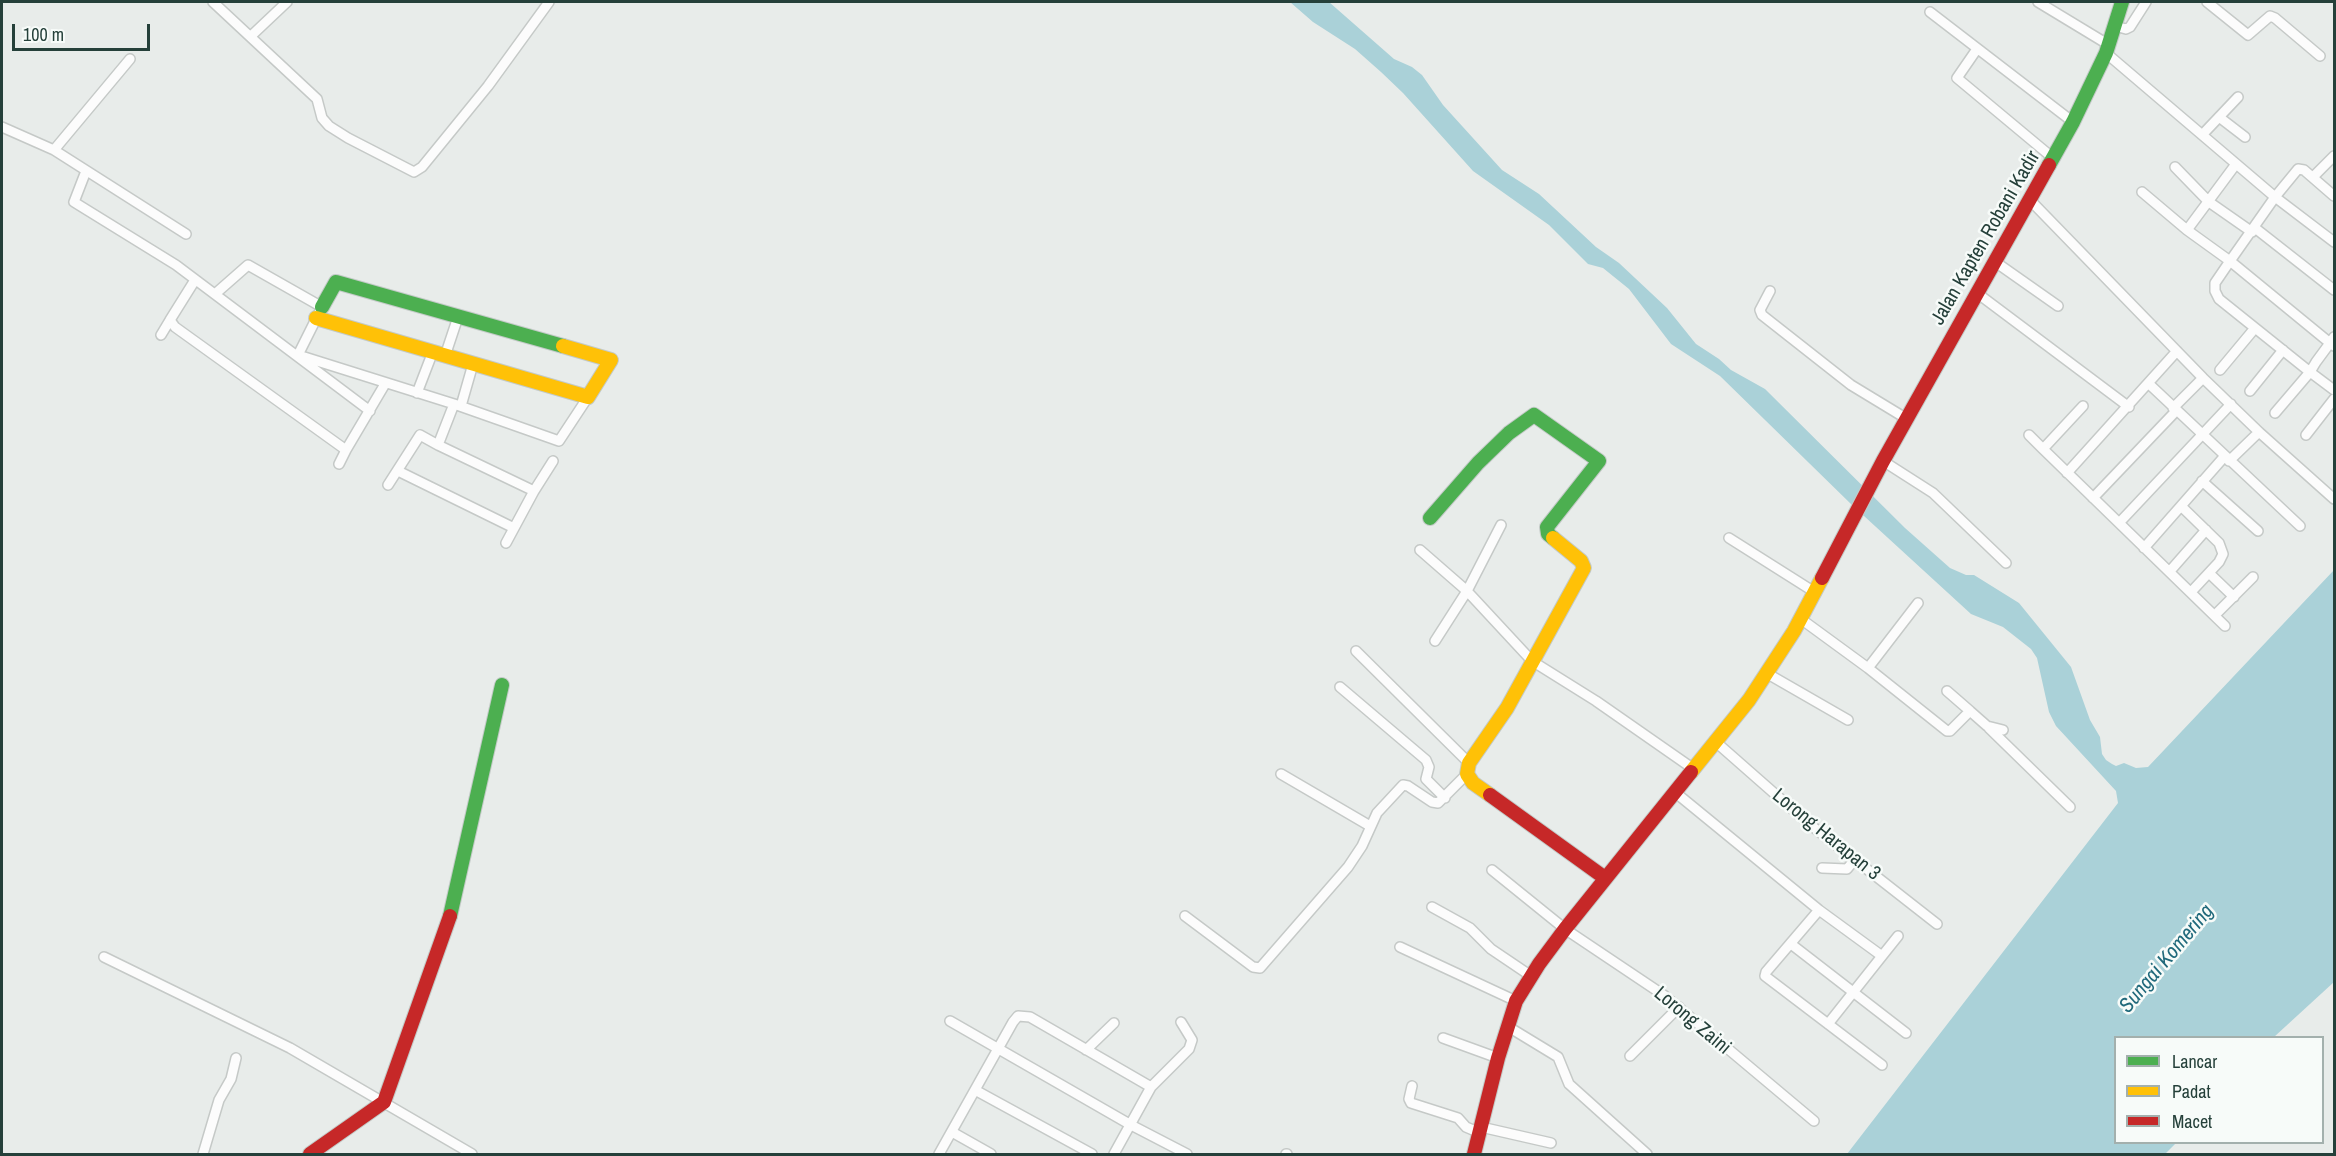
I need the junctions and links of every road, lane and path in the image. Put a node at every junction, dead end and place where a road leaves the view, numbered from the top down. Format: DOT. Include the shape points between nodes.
graph roads {
  1 [pos="213,2"];
  2 [pos="231,2"];
  3 [pos="287,2"];
  4 [pos="549,2"];
  5 [pos="2038,2"];
  6 [pos="2122,2"];
  7 [pos="2146,2"];
  8 [pos="2207,2"];
  9 [pos="223,10"];
  10 [pos="1930,12"];
  11 [pos="2115,26"];
  12 [pos="251,36"];
  13 [pos="1977,49"];
  14 [pos="2108,49"];
  15 [pos="2320,56"];
  16 [pos="130,59"];
  17 [pos="2238,97"];
  18 [pos="2219,117"];
  19 [pos="2073,122"];
  20 [pos="2,127"];
  21 [pos="2202,135"];
  22 [pos="2245,137"];
  23 [pos="54,150"];
  24 [pos="2334,156"];
  25 [pos="2053,158"];
  26 [pos="2236,164"];
  27 [pos="2175,167"];
  28 [pos="86,171"];
  29 [pos="2313,177"];
  30 [pos="2142,192"];
  31 [pos="2334,196"];
  32 [pos="2275,197"];
  33 [pos="2028,200"];
  34 [pos="2208,202"];
  35 [pos="2187,230"];
  36 [pos="2254,230"];
  37 [pos="186,234"];
  38 [pos="2334,242"];
  39 [pos="1994,261"];
  40 [pos="2230,261"];
  41 [pos="195,280"];
  42 [pos="2334,290"];
  43 [pos="1770,291"];
  44 [pos="1977,293"];
  45 [pos="215,294"];
  46 [pos="2058,306"];
  47 [pos="319,313"];
  48 [pos="458,317"];
  49 [pos="170,320"];
  50 [pos="2255,328"];
  51 [pos="161,335"];
  52 [pos="2333,342"];
  53 [pos="2283,350"];
  54 [pos="2177,351"];
  55 [pos="298,355"];
  56 [pos="439,355"];
  57 [pos="473,364"];
  58 [pos="2220,370"];
  59 [pos="2310,372"];
  60 [pos="2203,378"];
  61 [pos="2148,383"];
  62 [pos="384,384"];
  63 [pos="2334,390"];
  64 [pos="2250,391"];
  65 [pos="417,393"];
  66 [pos="588,397"];
  67 [pos="2334,399"];
  68 [pos="458,405"];
  69 [pos="2231,405"];
  70 [pos="2083,406"];
  71 [pos="2129,407"];
  72 [pos="2175,410"];
  73 [pos="370,411"];
  74 [pos="2276,413"];
  75 [pos="1907,419"];
  76 [pos="2259,432"];
  77 [pos="2029,435"];
  78 [pos="2201,435"];
  79 [pos="2307,435"];
  80 [pos="438,445"];
  81 [pos="2043,449"];
  82 [pos="346,450"];
  83 [pos="2226,459"];
  84 [pos="553,461"];
  85 [pos="1883,461"];
  86 [pos="339,464"];
  87 [pos="398,471"];
  88 [pos="2067,472"];
  89 [pos="2202,481"];
  90 [pos="388,485"];
  91 [pos="534,491"];
  92 [pos="2093,498"];
  93 [pos="2334,499"];
  94 [pos="2181,506"];
  95 [pos="1431,518"];
  96 [pos="2119,523"];
  97 [pos="1501,525"];
  98 [pos="2300,526"];
  99 [pos="514,528"];
  100 [pos="2206,530"];
  101 [pos="2258,531"];
  102 [pos="1729,538"];
  103 [pos="506,543"];
  104 [pos="2144,548"];
  105 [pos="1420,550"];
  106 [pos="2006,563"];
  107 [pos="2170,571"];
  108 [pos="2209,573"];
  109 [pos="2253,577"];
  110 [pos="1467,591"];
  111 [pos="2191,592"];
  112 [pos="1816,593"];
  113 [pos="2234,597"];
  114 [pos="1918,603"];
  115 [pos="2217,612"];
  116 [pos="1801,620"];
  117 [pos="2225,626"];
  118 [pos="1435,641"];
  119 [pos="1356,651"];
  120 [pos="1532,661"];
  121 [pos="1868,668"];
  122 [pos="1768,674"];
  123 [pos="502,685"];
  124 [pos="1340,687"];
  125 [pos="1947,691"];
  126 [pos="1970,711"];
  127 [pos="1848,720"];
  128 [pos="1987,726"];
  129 [pos="2003,729"];
  130 [pos="1717,743"];
  131 [pos="1468,769"];
  132 [pos="1695,770"];
  133 [pos="1281,774"];
  134 [pos="1676,793"];
  135 [pos="1445,798"];
  136 [pos="2070,807"];
  137 [pos="1370,825"];
  138 [pos="1856,858"];
  139 [pos="1822,868"];
  140 [pos="1492,870"];
  141 [pos="1605,878"];
  142 [pos="1432,907"];
  143 [pos="1819,910"];
  144 [pos="1185,916"];
  145 [pos="1936,924"];
  146 [pos="1565,929"];
  147 [pos="1898,936"];
  148 [pos="1791,945"];
  149 [pos="1400,947"];
  150 [pos="1882,956"];
  151 [pos="104,957"];
  152 [pos="1531,976"];
  153 [pos="1854,991"];
  154 [pos="1516,1001"];
  155 [pos="1678,1007"];
  156 [pos="950,1021"];
  157 [pos="1181,1022"];
  158 [pos="1114,1023"];
  159 [pos="1828,1024"];
  160 [pos="1507,1026"];
  161 [pos="1906,1033"];
  162 [pos="1443,1038"];
  163 [pos="998,1050"];
  164 [pos="1086,1050"];
  165 [pos="1630,1056"];
  166 [pos="236,1058"];
  167 [pos="1498,1058"];
  168 [pos="1882,1065"];
  169 [pos="1412,1086"];
  170 [pos="1151,1087"];
  171 [pos="975,1090"];
  172 [pos="384,1102"];
  173 [pos="1814,1120"];
  174 [pos="1131,1125"];
  175 [pos="1480,1130"];
  176 [pos="952,1132"];
  177 [pos="1551,1143"];
  178 [pos="203,1155"];
  179 [pos="310,1155"];
  180 [pos="472,1155"];
  181 [pos="939,1155"];
  182 [pos="991,1155"];
  183 [pos="1092,1155"];
  184 [pos="1114,1155"];
  185 [pos="1187,1155"];
  186 [pos="1474,1155"];
  187 [pos="1647,1155"];
  1 -- 9 [label="street"];
  2 -- 9 [label="street"];
  3 -- 12 [label="street"];
  4 -- 12 [label="street" via="488,86 414,172 329,126 322,118 317,99"];
  5 -- 14 [label="street"];
  6 -- 11 [label="street, Jalan Kapten Robani Kadir"];
  7 -- 11 [label="street" via="2130,27"];
  8 -- 15 [label="street" via="2248,35 2270,16 2275,18"];
  9 -- 12 [label="street"];
  10 -- 13 [label="street"];
  11 -- 14 [label="street, Jalan Kapten Robani Kadir"];
  13 -- 19 [label="street"];
  13 -- 25 [label="street" via="1956,78"];
  14 -- 19 [label="street, Jalan Kapten Robani Kadir"];
  14 -- 21 [label="street"];
  16 -- 23 [label="street"];
  17 -- 18 [label="street"];
  18 -- 21 [label="street"];
  18 -- 22 [label="street"];
  19 -- 25 [label="street, Jalan Kapten Robani Kadir"];
  20 -- 23 [label="street"];
  21 -- 26 [label="street"];
  23 -- 28 [label="street"];
  24 -- 29 [label="street"];
  25 -- 33 [label="street, Jalan Kapten Robani Kadir"];
  26 -- 32 [label="street"];
  26 -- 34 [label="street"];
  27 -- 34 [label="street"];
  28 -- 37 [label="street"];
  28 -- 41 [label="street" via="74,202"];
  29 -- 31 [label="street"];
  29 -- 32 [label="street" via="2304,170 2295,171"];
  30 -- 35 [label="street"];
  32 -- 36 [label="street"];
  32 -- 38 [label="street"];
  33 -- 39 [label="street, Jalan Kapten Robani Kadir"];
  33 -- 54 [label="street"];
  34 -- 35 [label="street"];
  34 -- 36 [label="street"];
  35 -- 40 [label="street"];
  36 -- 40 [label="street"];
  36 -- 42 [label="street"];
  39 -- 44 [label="street, Jalan Kapten Robani Kadir"];
  39 -- 46 [label="street"];
  40 -- 50 [label="street" via="2215,283 2215,291 2218,299"];
  40 -- 52 [label="street"];
  41 -- 45 [label="street"];
  41 -- 49 [label="street"];
  43 -- 75 [label="street" via="1761,307 1762,315 1851,385"];
  44 -- 71 [label="street"];
  44 -- 75 [label="street, Jalan Kapten Robani Kadir"];
  45 -- 47 [label="street" via="248,265"];
  45 -- 55 [label="street"];
  47 -- 48 [label="street" via="336,282"];
  47 -- 55 [label="street"];
  47 -- 56 [label="street"];
  48 -- 56 [label="street"];
  48 -- 66 [label="street" via="611,360"];
  49 -- 51 [label="street"];
  49 -- 82 [label="street"];
  50 -- 53 [label="street"];
  50 -- 58 [label="street"];
  52 -- 59 [label="street"];
  53 -- 59 [label="street"];
  53 -- 64 [label="street"];
  54 -- 60 [label="street"];
  54 -- 61 [label="street"];
  55 -- 62 [label="street"];
  55 -- 73 [label="street"];
  56 -- 57 [label="street"];
  56 -- 65 [label="street"];
  57 -- 66 [label="street"];
  57 -- 68 [label="street"];
  59 -- 63 [label="street"];
  59 -- 74 [label="street"];
  60 -- 69 [label="street"];
  60 -- 72 [label="street"];
  61 -- 71 [label="street"];
  61 -- 72 [label="street"];
  62 -- 65 [label="street"];
  62 -- 73 [label="street"];
  65 -- 68 [label="street"];
  66 -- 68 [label="street" via="559,441"];
  67 -- 79 [label="street"];
  68 -- 80 [label="street"];
  69 -- 76 [label="street"];
  69 -- 78 [label="street"];
  70 -- 81 [label="street"];
  71 -- 88 [label="street"];
  72 -- 78 [label="street"];
  72 -- 92 [label="street"];
  73 -- 82 [label="street"];
  75 -- 85 [label="street, Jalan Kapten Robani Kadir"];
  76 -- 83 [label="street"];
  76 -- 93 [label="street"];
  77 -- 81 [label="street"];
  78 -- 83 [label="street"];
  78 -- 96 [label="street"];
  80 -- 87 [label="street" via="420,435"];
  80 -- 91 [label="street"];
  81 -- 88 [label="street"];
  82 -- 86 [label="street"];
  83 -- 89 [label="street"];
  83 -- 98 [label="street"];
  84 -- 91 [label="street"];
  85 -- 106 [label="street" via="1934,493"];
  85 -- 112 [label="street, Jalan Kapten Robani Kadir"];
  87 -- 90 [label="street"];
  87 -- 99 [label="street"];
  88 -- 92 [label="street"];
  89 -- 94 [label="street"];
  89 -- 101 [label="street"];
  91 -- 99 [label="street"];
  92 -- 96 [label="street"];
  94 -- 100 [label="street"];
  94 -- 104 [label="street"];
  95 -- 120 [label="street" via="1504,437 1534,415 1599,461 1547,527 1548,534 1581,561 1584,568"];
  96 -- 104 [label="street"];
  97 -- 110 [label="street"];
  99 -- 103 [label="street"];
  100 -- 107 [label="street"];
  100 -- 108 [label="street" via="2222,547 2223,554"];
  102 -- 112 [label="street"];
  104 -- 107 [label="street"];
  105 -- 110 [label="street"];
  107 -- 111 [label="street"];
  108 -- 111 [label="street"];
  108 -- 113 [label="street"];
  109 -- 113 [label="street"];
  110 -- 118 [label="street"];
  110 -- 120 [label="street"];
  111 -- 117 [label="street"];
  112 -- 116 [label="street, Jalan Kapten Robani Kadir"];
  113 -- 115 [label="street"];
  114 -- 121 [label="street"];
  116 -- 121 [label="street"];
  116 -- 122 [label="street, Jalan Kapten Robani Kadir"];
  119 -- 131 [label="street"];
  120 -- 131 [label="street"];
  120 -- 132 [label="street"];
  121 -- 126 [label="street" via="1947,731"];
  122 -- 127 [label="street"];
  122 -- 130 [label="street, Jalan Kapten Robani Kadir"];
  123 -- 172 [label="street" via="447,929"];
  124 -- 135 [label="street" via="1426,760 1426,779"];
  125 -- 126 [label="street"];
  126 -- 128 [label="street"];
  128 -- 129 [label="street"];
  128 -- 136 [label="street"];
  130 -- 132 [label="street, Jalan Kapten Robani Kadir"];
  130 -- 138 [label="street, Lorong Harapan 3" via="1808,823"];
  131 -- 135 [label="street"];
  131 -- 141 [label="street" via="1473,783"];
  132 -- 134 [label="street, Jalan Kapten Robani Kadir"];
  133 -- 137 [label="street"];
  134 -- 141 [label="street, Jalan Kapten Robani Kadir"];
  134 -- 143 [label="street"];
  135 -- 137 [label="street" via="1435,804 1404,784"];
  137 -- 144 [label="street" via="1348,867 1260,968 1253,967"];
  138 -- 139 [label="street" via="1847,869"];
  138 -- 145 [label="street, Lorong Harapan 3"];
  140 -- 146 [label="street, Lorong Zaini"];
  141 -- 146 [label="street, Jalan Kapten Robani Kadir"];
  142 -- 152 [label="street" via="1470,928 1491,949"];
  143 -- 148 [label="street"];
  143 -- 150 [label="street"];
  146 -- 152 [label="street, Jalan Kapten Robani Kadir"];
  146 -- 155 [label="street, Lorong Zaini"];
  147 -- 150 [label="street"];
  148 -- 153 [label="street"];
  148 -- 159 [label="street" via="1765,976"];
  149 -- 154 [label="street"];
  150 -- 153 [label="street"];
  151 -- 172 [label="street" via="290,1048"];
  152 -- 154 [label="street, Jalan Kapten Robani Kadir"];
  153 -- 159 [label="street"];
  153 -- 161 [label="street"];
  154 -- 160 [label="street, Jalan Kapten Robani Kadir"];
  155 -- 165 [label="street"];
  155 -- 173 [label="street, Lorong Zaini"];
  156 -- 163 [label="street"];
  157 -- 170 [label="street" via="1192,1040 1189,1049"];
  158 -- 164 [label="street"];
  159 -- 168 [label="street"];
  160 -- 167 [label="street, Jalan Kapten Robani Kadir"];
  160 -- 187 [label="street" via="1558,1057 1569,1084"];
  162 -- 167 [label="street"];
  163 -- 164 [label="street" via="1015,1017 1023,1016"];
  163 -- 171 [label="street"];
  163 -- 174 [label="street"];
  164 -- 170 [label="street"];
  166 -- 178 [label="street"];
  167 -- 175 [label="street, Jalan Kapten Robani Kadir"];
  169 -- 175 [label="street" via="1411,1103 1458,1118 1466,1127"];
  170 -- 174 [label="street"];
  171 -- 176 [label="street"];
  171 -- 183 [label="street"];
  172 -- 179 [label="street"];
  172 -- 180 [label="street"];
  174 -- 184 [label="street"];
  174 -- 185 [label="street"];
  175 -- 177 [label="street"];
  175 -- 186 [label="street, Jalan Kapten Robani Kadir"];
  176 -- 181 [label="street"];
  176 -- 182 [label="street"];
}
